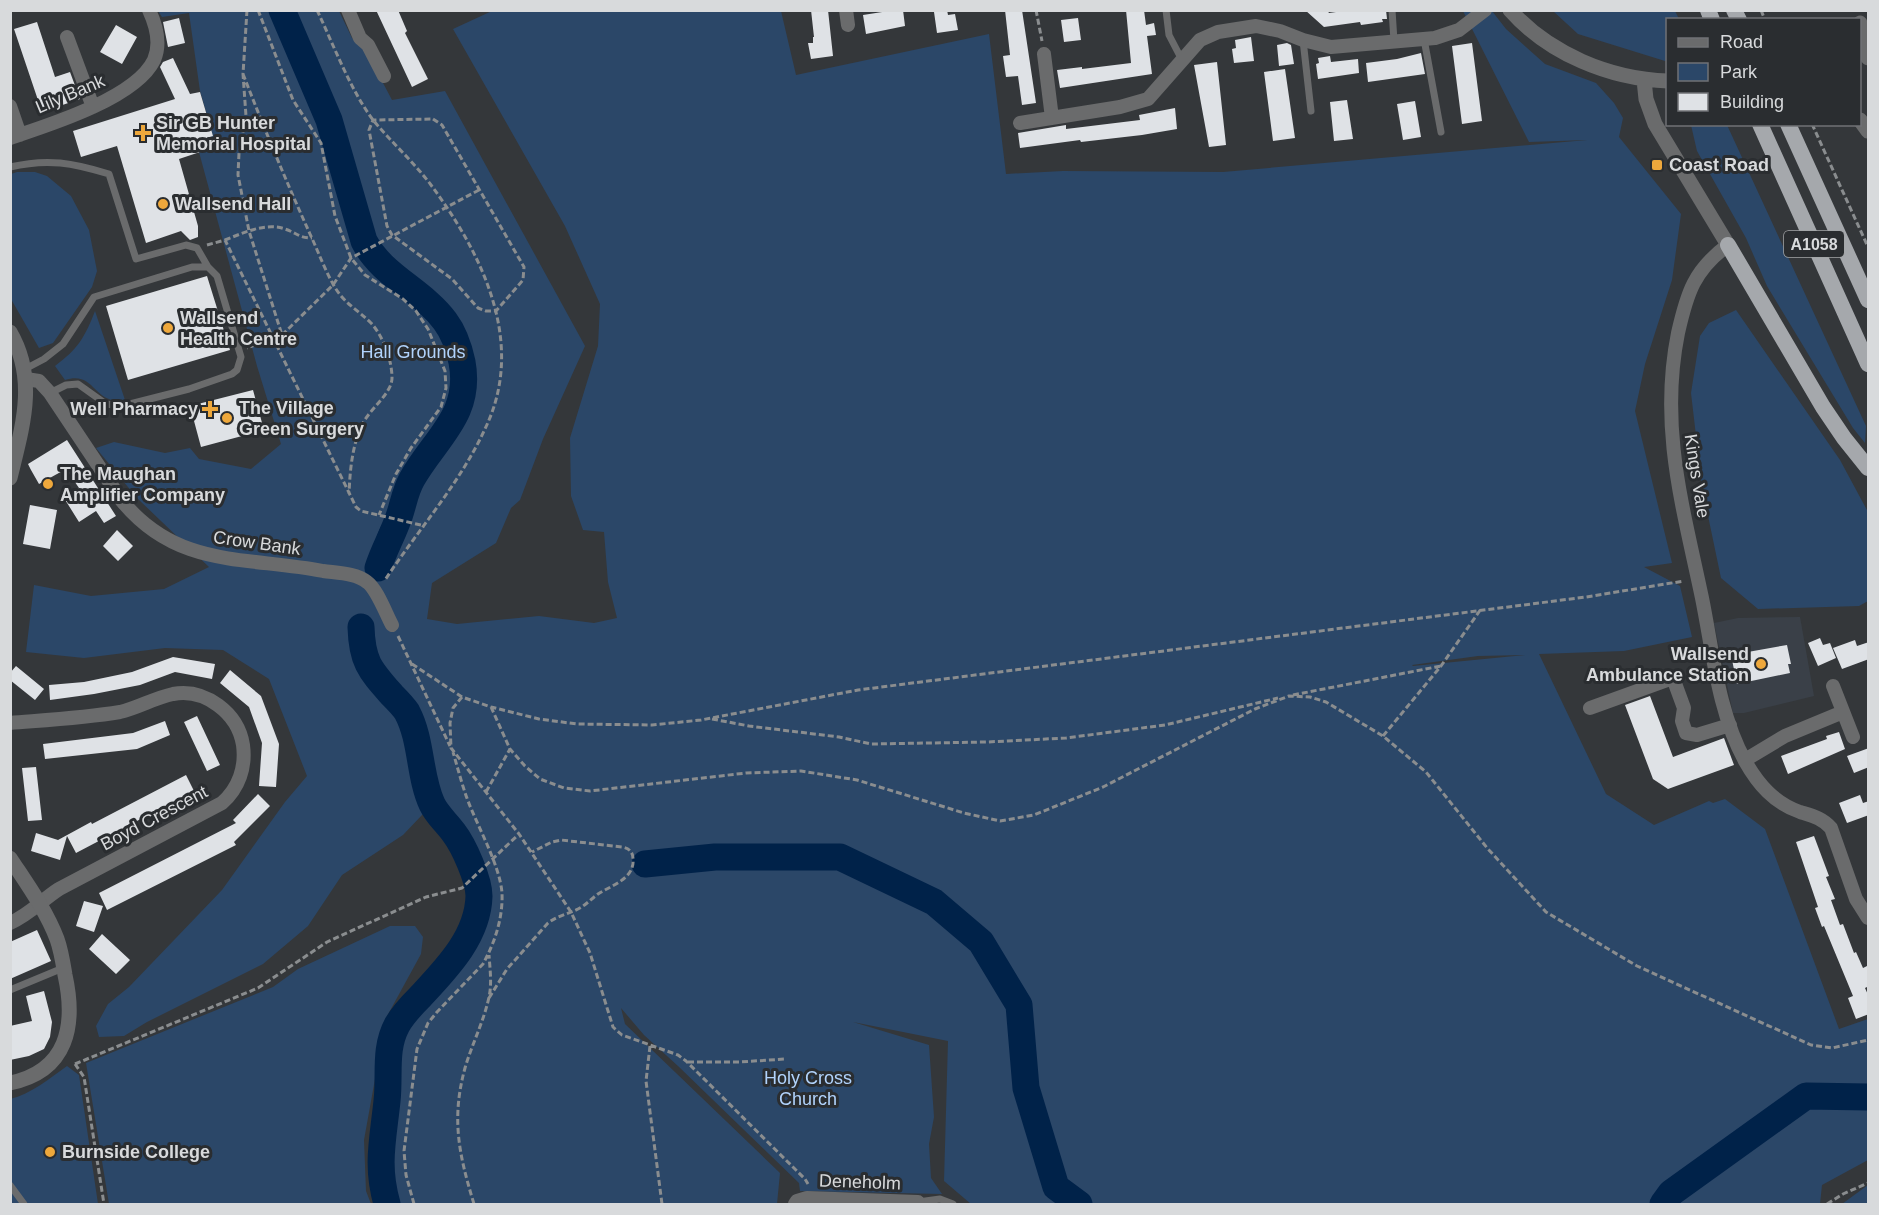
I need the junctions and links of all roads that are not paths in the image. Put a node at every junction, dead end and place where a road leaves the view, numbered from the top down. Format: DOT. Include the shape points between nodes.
graph roads {
  1 [pos="149,10"];
  2 [pos="348,10"];
  3 [pos="1166,10"];
  4 [pos="1392,10"];
  5 [pos="1485,10"];
  6 [pos="1510,10"];
  7 [pos="67,37"];
  8 [pos="1424,39"];
  9 [pos="1303,40"];
  10 [pos="1394,41"];
  11 [pos="1864,41"];
  12 [pos="1044,54"];
  13 [pos="1869,58"];
  14 [pos="1182,60"];
  15 [pos="384,76"];
  16 [pos="1644,80"];
  17 [pos="1666,81"];
  18 [pos="10,106"];
  19 [pos="93,106"];
  20 [pos="1311,111"];
  21 [pos="1052,118"];
  22 [pos="1020,123"];
  23 [pos="1761,126"];
  24 [pos="1789,126"];
  25 [pos="1441,132"];
  26 [pos="15,136"];
  27 [pos="10,167"];
  28 [pos="1728,245"];
  29 [pos="208,267"];
  30 [pos="1869,300"];
  31 [pos="10,332"];
  32 [pos="1869,364"];
  33 [pos="26,374"];
  34 [pos="50,393"];
  35 [pos="1869,468"];
  36 [pos="11,477"];
  37 [pos="392,625"];
  38 [pos="1833,686"];
  39 [pos="1590,708"];
  40 [pos="1843,712"];
  41 [pos="10,723"];
  42 [pos="1730,725"];
  43 [pos="1853,737"];
  44 [pos="1744,760"];
  45 [pos="10,858"];
  46 [pos="39,903"];
  47 [pos="1869,918"];
  48 [pos="10,924"];
  49 [pos="64,967"];
  50 [pos="10,990"];
  51 [pos="10,1083"];
  52 [pos="10,1185"];
  53 [pos="796,1203"];
  54 [pos="918,1203"];
  55 [pos="24,1204"];
  56 [pos="953,1204"];
  1 -- 19 [label="street, Lily Bank" via="157,39 153,62 129,85"];
  2 -- 15 [label="street"];
  3 -- 14 [label="lane" via="1169,35"];
  4 -- 10 [label="lane"];
  5 -- 8 [label="street" via="1458,30"];
  6 -- 16 [label="street" via="1560,50 1604,70"];
  7 -- 19 [label="street"];
  8 -- 10 [label="street"];
  8 -- 25 [label="lane"];
  9 -- 10 [label="street" via="1330,47"];
  9 -- 14 [label="street" via="1256,26 1218,32 1200,40"];
  9 -- 20 [label="lane"];
  11 -- 13 [label="street"];
  12 -- 21 [label="street"];
  14 -- 21 [label="street" via="1148,99"];
  16 -- 17 [label="street"];
  16 -- 28 [label="street" via="1655,124"];
  18 -- 26 [label="street"];
  19 -- 26 [label="street, Lily Bank"];
  21 -- 22 [label="street"];
  23 -- 32 [label="highway, A1058"];
  24 -- 30 [label="highway, A1058"];
  27 -- 29 [label="lane" via="45,162 75,164 109,174 136,259 186,245 197,248"];
  28 -- 35 [label="highway" via="1833,423"];
  28 -- 42 [label="street, Kings Vale" via="1696,276 1683,311 1670,400 1681,500"];
  29 -- 33 [label="lane" via="192,267 94,297 63,344"];
  29 -- 34 [label="lane" via="220,282 240,350 239,364 232,374 132,405 106,404 78,384"];
  31 -- 33 [label="street"];
  33 -- 34 [label="street, Crow Bank"];
  33 -- 36 [label="street" via="27,395"];
  34 -- 37 [label="street, Crow Bank" via="122,501 150,530 226,559 357,577 371,585"];
  38 -- 40 [label="street"];
  39 -- 42 [label="street" via="1672,678 1684,708 1682,721 1686,733 1697,735"];
  40 -- 43 [label="street"];
  40 -- 44 [label="street" via="1785,736"];
  41 -- 46 [label="street, Boyd Crescent" via="123,711 173,694 191,694 211,700 227,713 242,739 243,761 238,782 222,803"];
  42 -- 44 [label="street, Kings Vale"];
  44 -- 47 [label="street, Kings Vale" via="1772,798 1824,820 1831,828 1856,899"];
  45 -- 46 [label="street"];
  46 -- 48 [label="street, Boyd Crescent"];
  46 -- 49 [label="street" via="57,940"];
  49 -- 50 [label="lane"];
  49 -- 51 [label="street" via="71,1004 62,1049 30,1077"];
  52 -- 55 [label="lane"];
  53 -- 54 [label="street, Deneholm" via="807,1198"];
  54 -- 56 [label="lane" via="940,1199"];
}
